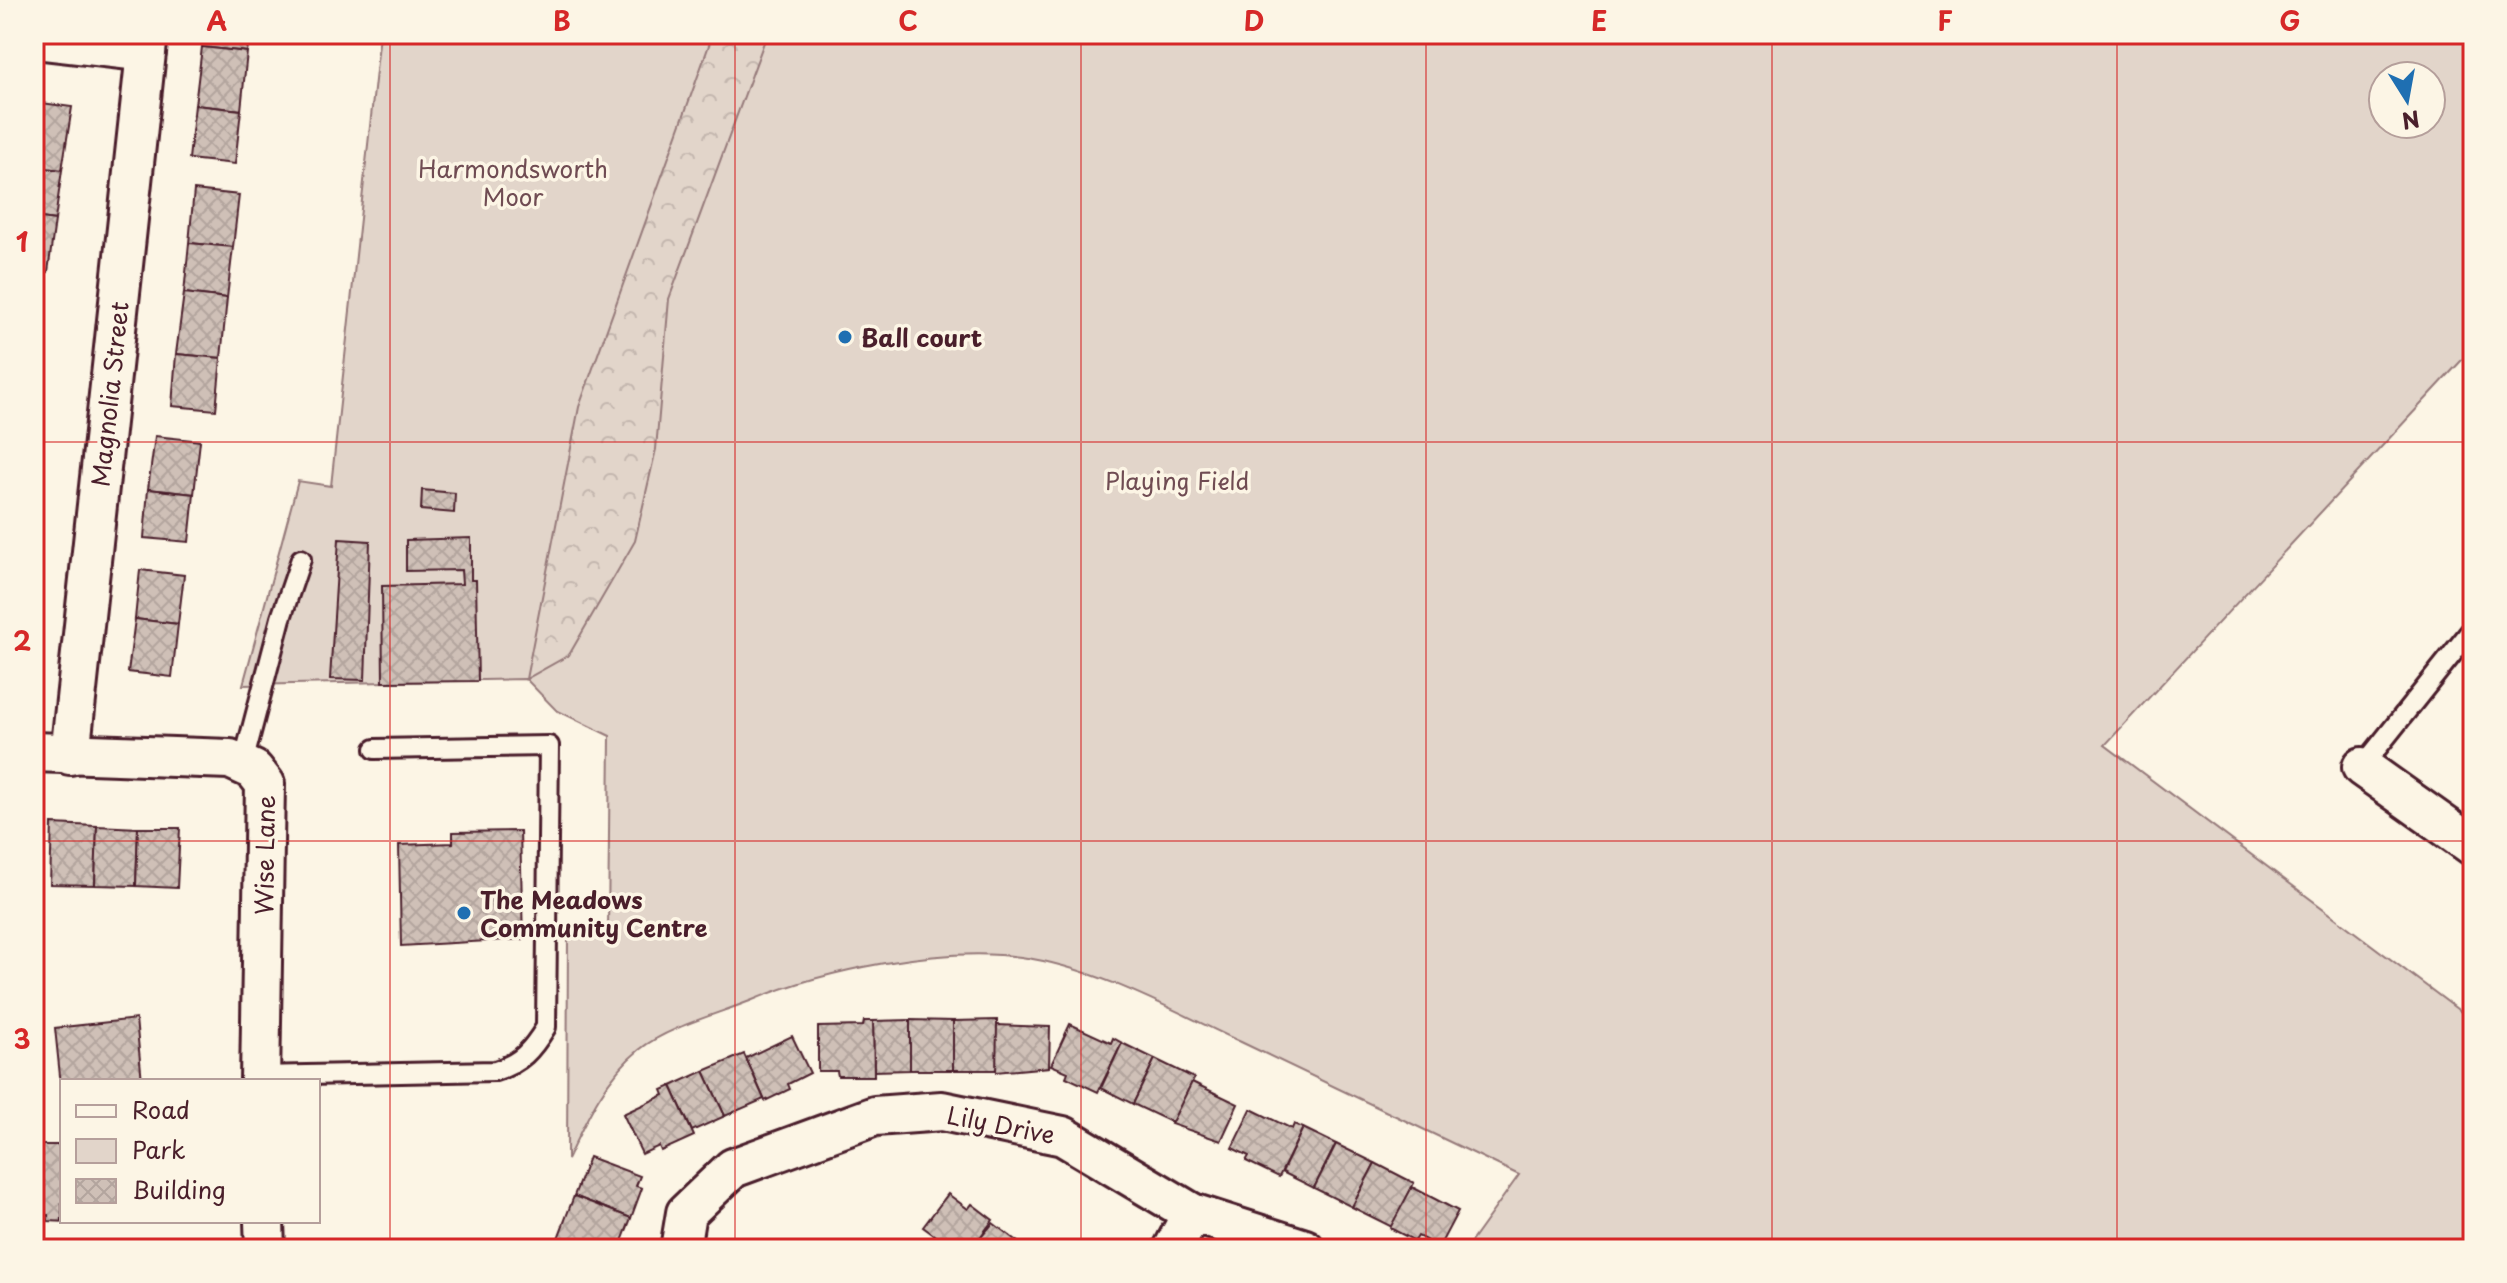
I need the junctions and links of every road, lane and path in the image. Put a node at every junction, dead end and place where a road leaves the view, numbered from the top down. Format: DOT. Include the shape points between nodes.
graph roads {
  1 [pos="34,39"];
  2 [pos="147,43"];
  3 [pos="301,559"];
  4 [pos="2473,628"];
  5 [pos="375,749"];
  6 [pos="52,754"];
  7 [pos="243,763"];
  8 [pos="2362,767"];
  9 [pos="2473,846"];
  10 [pos="260,1079"];
  11 [pos="1192,1213"];
  12 [pos="264,1223"];
  13 [pos="265,1249"];
  14 [pos="680,1249"];
  15 [pos="1173,1249"];
  16 [pos="1305,1249"];
  1 -- 2 [label="street"];
  2 -- 6 [label="street, Magnolia Street"];
  3 -- 7 [label="lane"];
  4 -- 8 [label="lane"];
  5 -- 10 [label="lane" via="549,746 546,1027 515,1065 495,1071"];
  6 -- 7 [label="street, Wise Lane" via="218,757"];
  7 -- 10 [label="street, Wise Lane" via="265,784"];
  8 -- 9 [label="street"];
  11 -- 14 [label="street, Lily Drive" via="1063,1136 942,1111 875,1116 733,1168 686,1213"];
  11 -- 15 [label="street"];
  11 -- 16 [label="street, Lily Drive"];
  12 -- 13 [label="street"];
}
